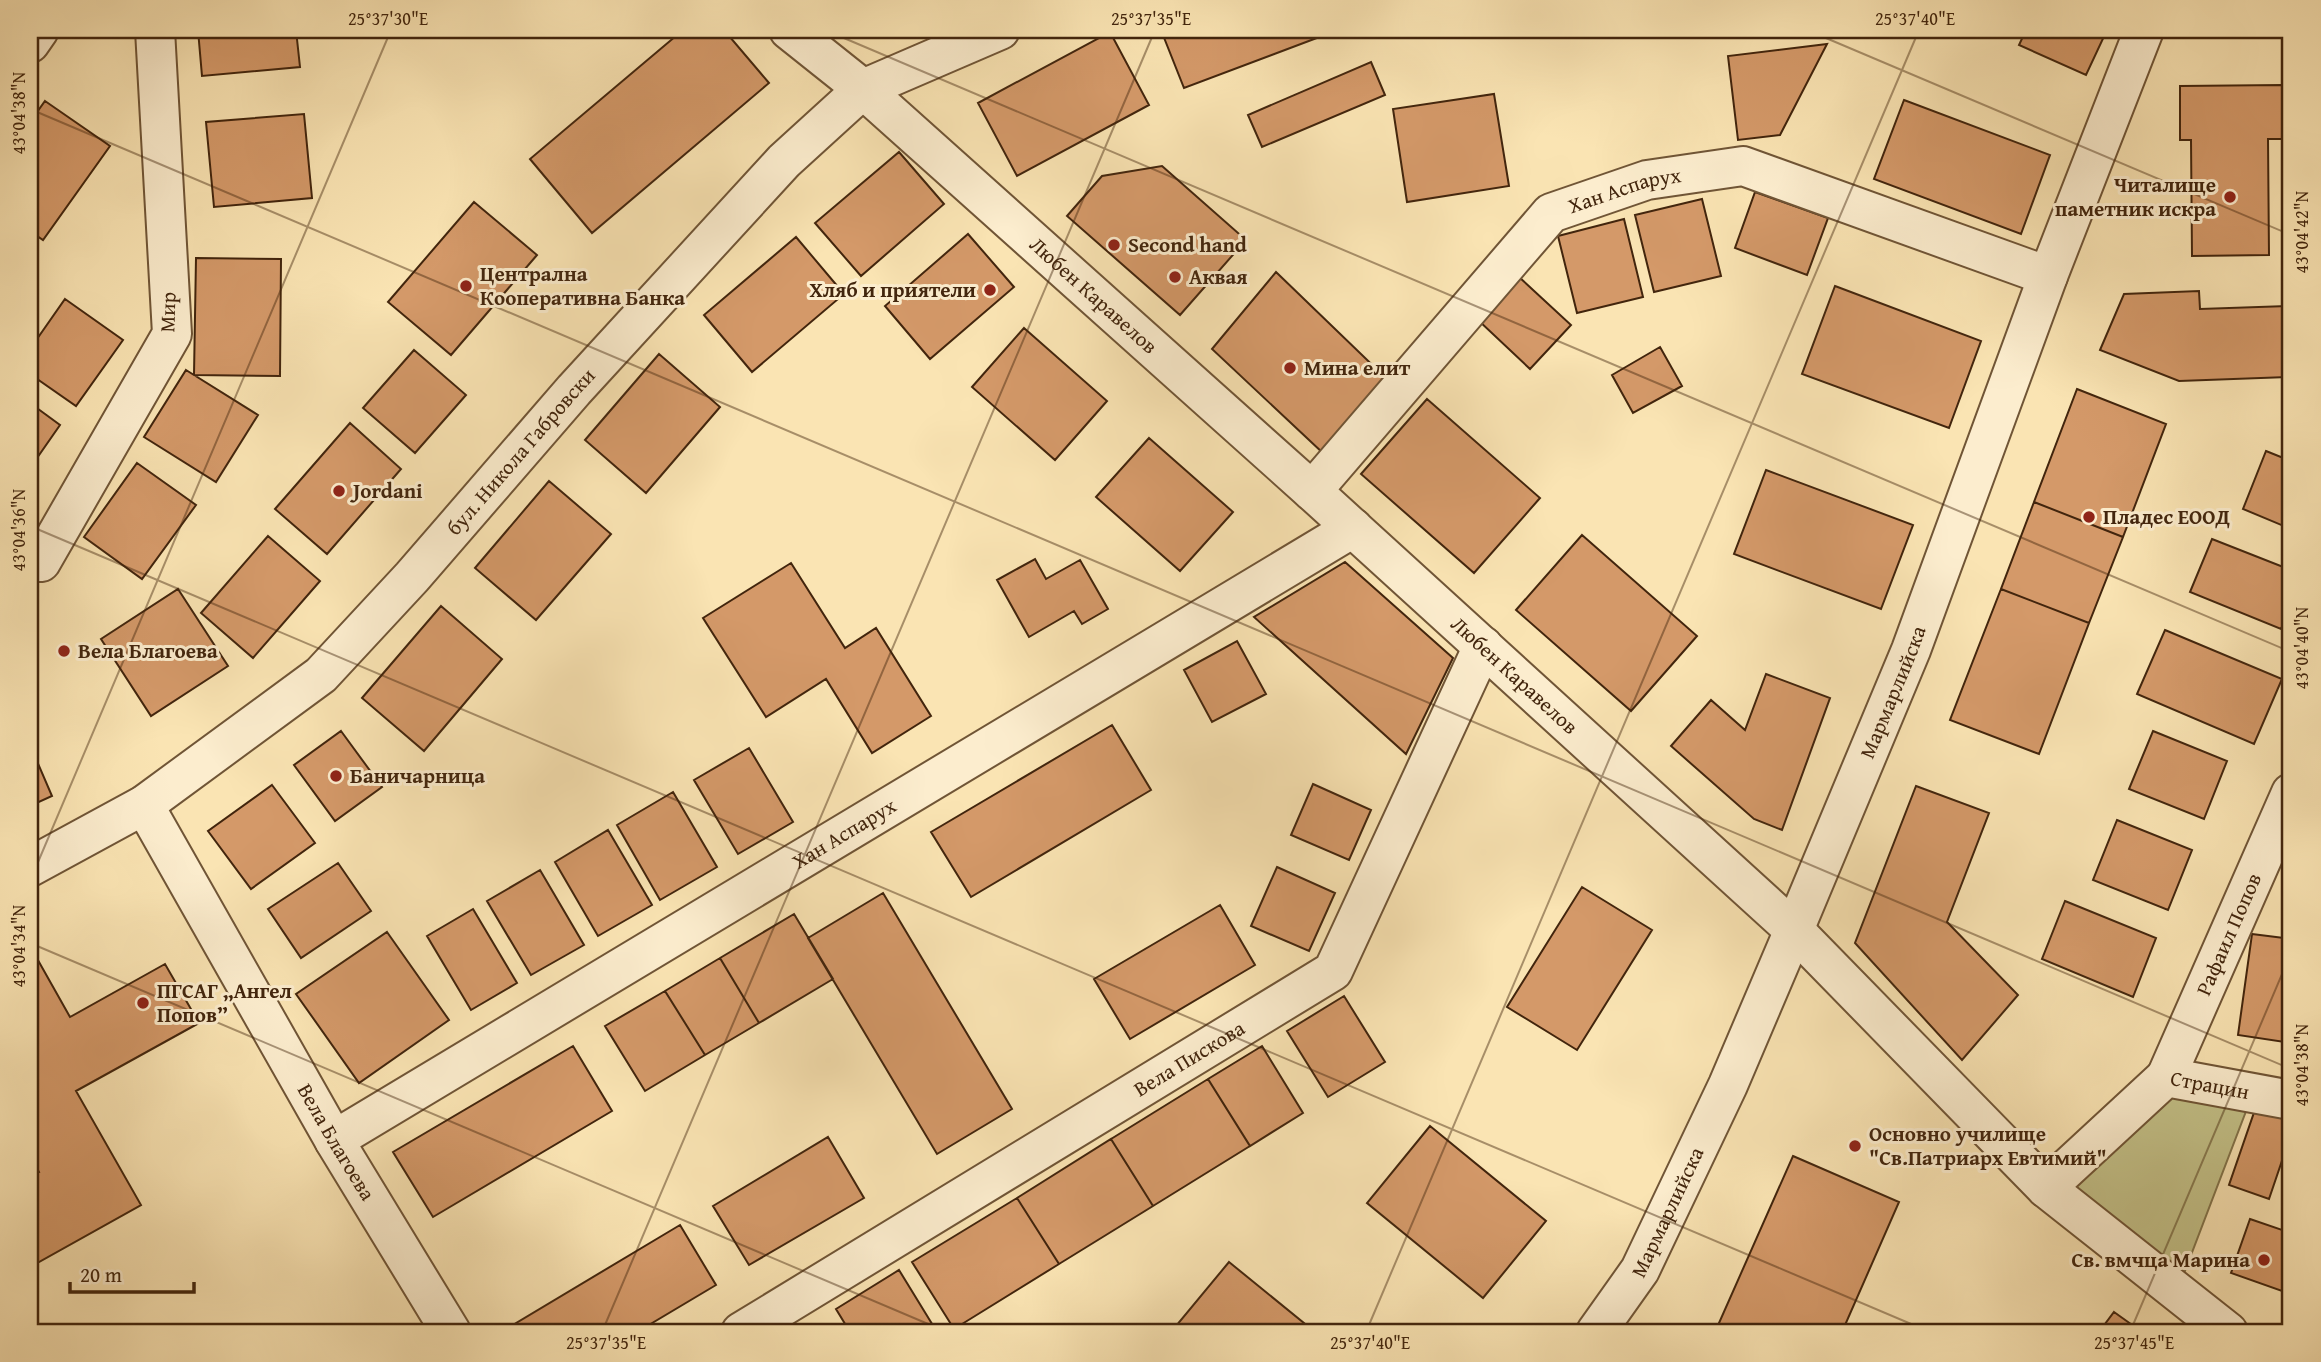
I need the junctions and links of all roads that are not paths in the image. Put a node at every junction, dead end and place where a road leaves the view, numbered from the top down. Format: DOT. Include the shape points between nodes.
graph roads {
  1 [pos="40,30"];
  2 [pos="155,30"];
  3 [pos="789,30"];
  4 [pos="1000,30"];
  5 [pos="2144,30"];
  6 [pos="30,43"];
  7 [pos="863,89"];
  8 [pos="2048,276"];
  9 [pos="1312,491"];
  10 [pos="1353,528"];
  11 [pos="35,558"];
  12 [pos="1483,646"];
  13 [pos="2291,793"];
  14 [pos="144,805"];
  15 [pos="30,867"];
  16 [pos="1794,930"];
  17 [pos="2166,1077"];
  18 [pos="2291,1100"];
  19 [pos="334,1140"];
  20 [pos="2046,1188"];
  21 [pos="451,1332"];
  22 [pos="741,1332"];
  23 [pos="1596,1332"];
  24 [pos="2228,1332"];
  1 -- 6 [label="street"];
  2 -- 11 [label="street, Мир" via="172,334"];
  3 -- 7 [label="street, Любен Каравелов"];
  4 -- 7 [label="street, бул. Никола Габровски"];
  5 -- 8 [label="street, Мармарлийска"];
  7 -- 9 [label="street, Любен Каравелов"];
  7 -- 14 [label="street, бул. Никола Габровски" via="784,162 321,675"];
  8 -- 9 [label="street, Хан Аспарух" via="1743,166 1647,180 1550,213"];
  8 -- 16 [label="street, Мармарлийска" via="1911,649"];
  9 -- 10 [label="street, Любен Каравелов"];
  10 -- 12 [label="street, Любен Каравелов"];
  10 -- 19 [label="street, Хан Аспарух"];
  12 -- 16 [label="street, Любен Каравелов"];
  12 -- 22 [label="street, Вела Пискова" via="1333,971"];
  13 -- 17 [label="street, Рафаил Попов"];
  14 -- 15 [label="street, бул. Никола Габровски"];
  14 -- 19 [label="street, Вела Благоева"];
  16 -- 20 [label="street, Любен Каравелов"];
  16 -- 23 [label="street, Мармарлийска" via="1728,1085 1640,1270"];
  17 -- 18 [label="street, Страцин"];
  17 -- 20 [label="street, Страцин"];
  19 -- 21 [label="street, Вела Благоева"];
  20 -- 24 [label="street, Любен Каравелов"];
}
